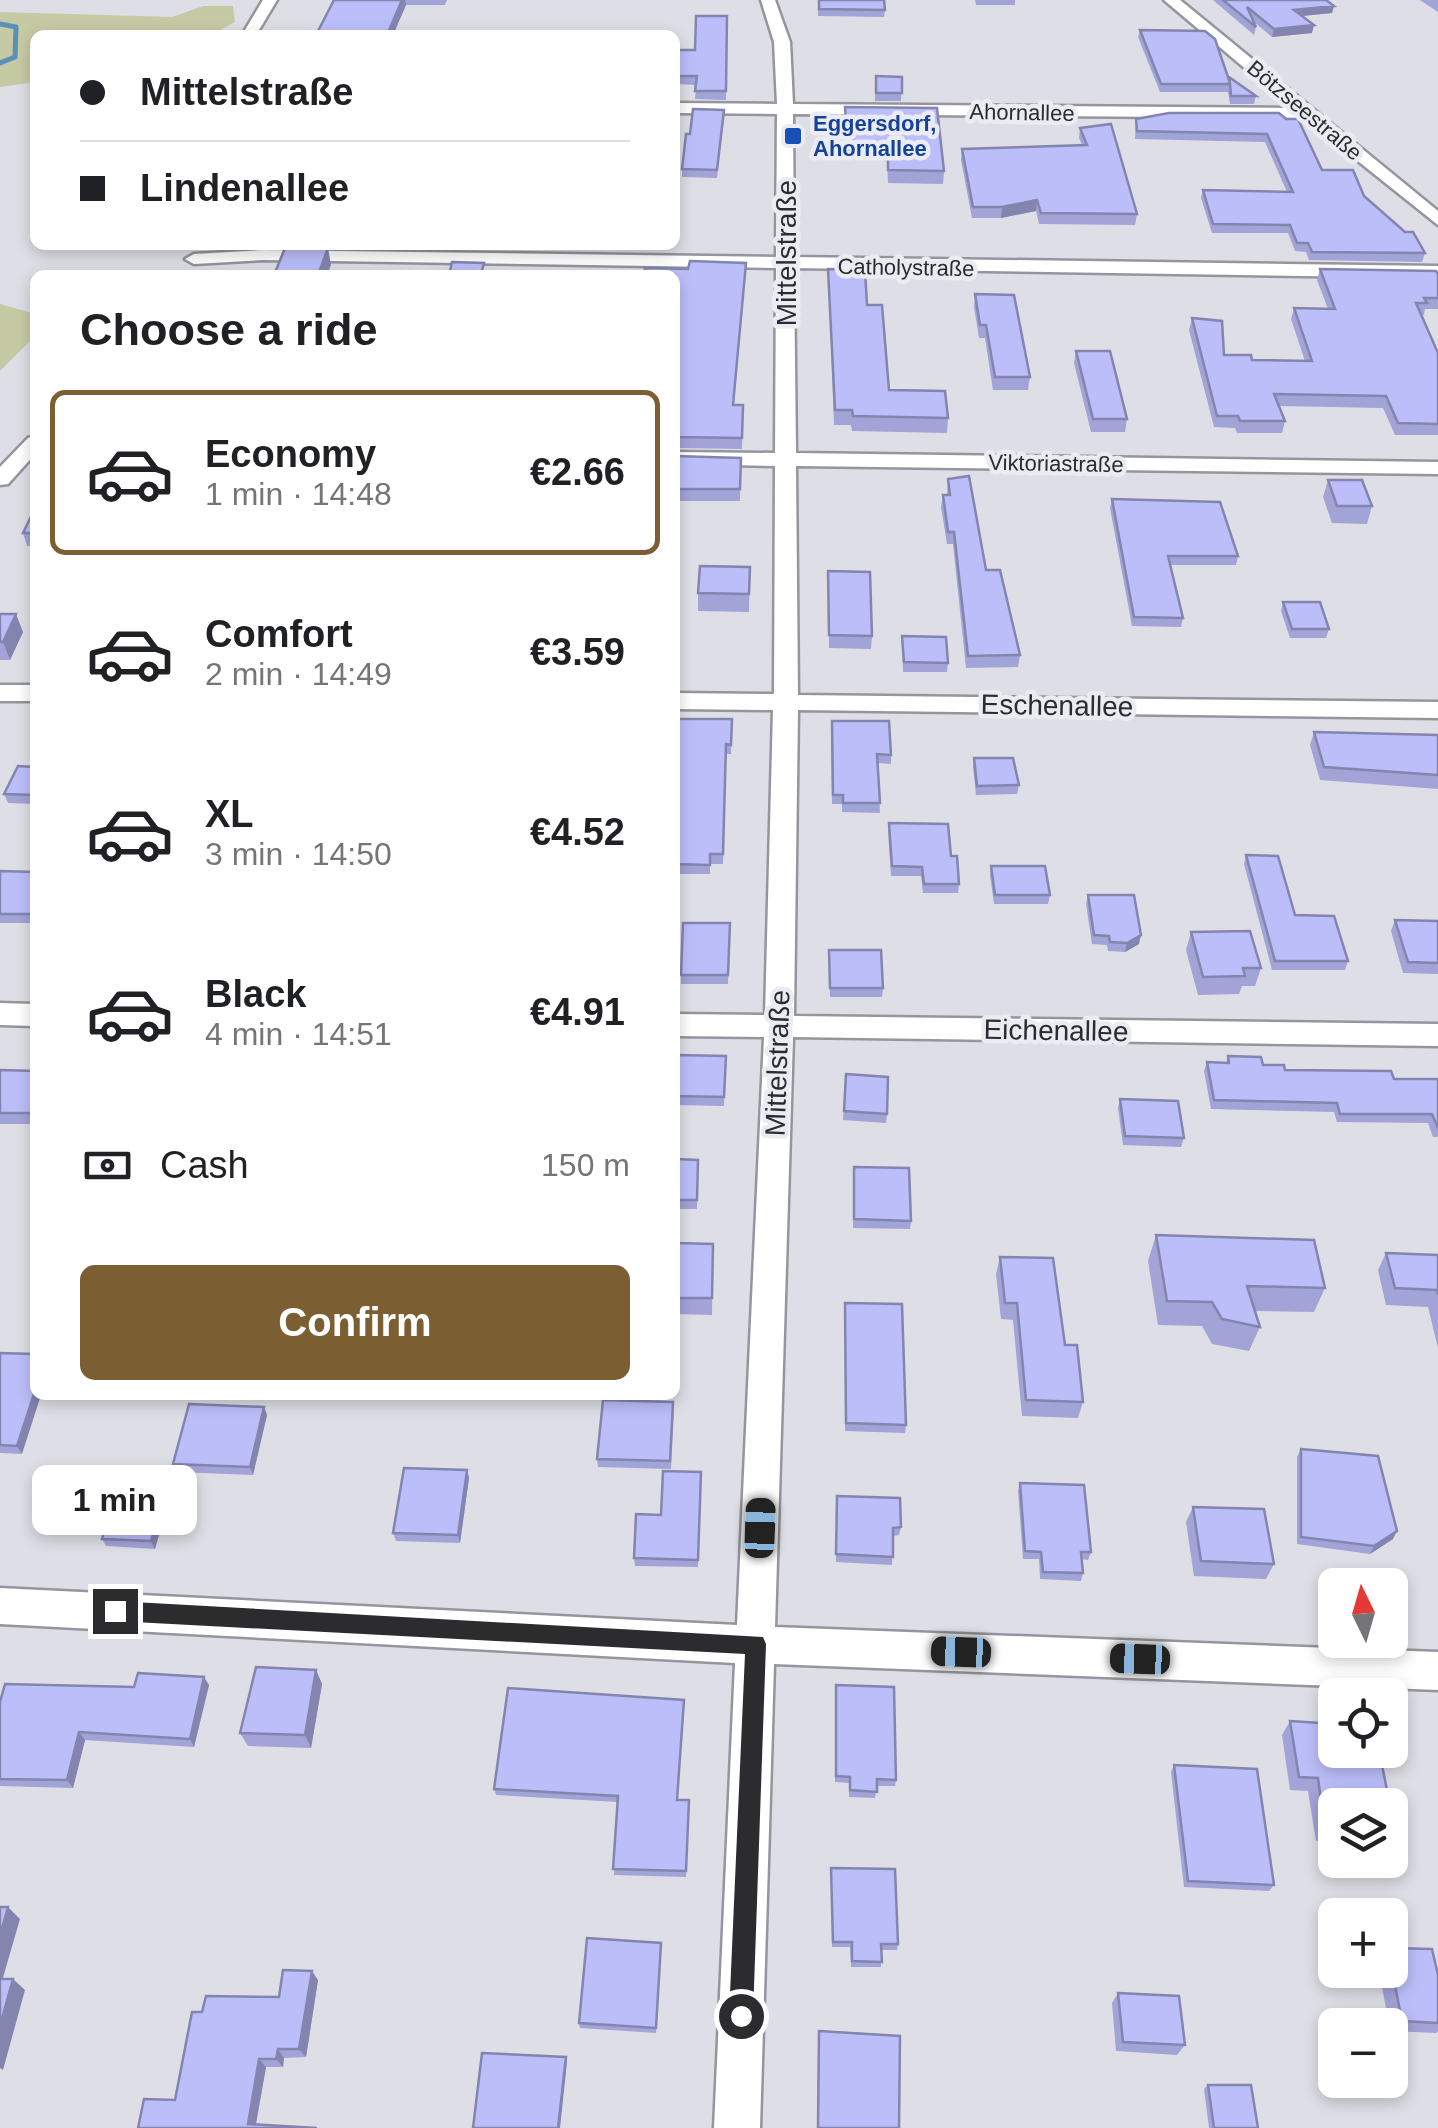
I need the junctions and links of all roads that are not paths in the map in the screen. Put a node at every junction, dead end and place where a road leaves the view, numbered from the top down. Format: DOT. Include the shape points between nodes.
graph roads {
  1 [pos="270,0"];
  2 [pos="768,0"];
  3 [pos="1171,0"];
  4 [pos="253,30"];
  5 [pos="680,108"];
  6 [pos="785,110"];
  7 [pos="1308,113"];
  8 [pos="1438,220"];
  9 [pos="193,260"];
  10 [pos="786,265"];
  11 [pos="1438,272"];
  12 [pos="30,449"];
  13 [pos="680,458"];
  14 [pos="787,460"];
  15 [pos="1438,468"];
  16 [pos="0,480"];
  17 [pos="0,693"];
  18 [pos="30,694"];
  19 [pos="680,701"];
  20 [pos="786,702"];
  21 [pos="1438,710"];
  22 [pos="0,1014"];
  23 [pos="30,1015"];
  24 [pos="680,1024"];
  25 [pos="779,1026"];
  26 [pos="1438,1035"];
  27 [pos="0,1606"];
  28 [pos="756,1644"];
  29 [pos="1438,1671"];
  30 [pos="736,2128"];
  1 -- 4 [label="street"];
  2 -- 6 [label="street, Mittelstraße" via="782,42"];
  3 -- 7 [label="street, Bötzseestraße"];
  5 -- 6 [label="street, Ahornallee"];
  6 -- 7 [label="street, Ahornallee"];
  6 -- 10 [label="street, Mittelstraße"];
  7 -- 8 [label="street, Bötzseestraße"];
  9 -- 10 [label="street, Catholystraße" via="263,254"];
  10 -- 11 [label="street, Catholystraße"];
  10 -- 14 [label="street, Mittelstraße"];
  12 -- 16 [label="street"];
  13 -- 14 [label="street, Viktoriastraße"];
  14 -- 15 [label="street, Viktoriastraße"];
  14 -- 20 [label="street, Mittelstraße"];
  17 -- 18 [label="street"];
  19 -- 20 [label="street, Eschenallee"];
  20 -- 21 [label="street, Eschenallee"];
  20 -- 25 [label="street, Mittelstraße"];
  22 -- 23 [label="street"];
  24 -- 25 [label="street, Eichenallee"];
  25 -- 26 [label="street, Eichenallee"];
  25 -- 28 [label="street, Mittelstraße"];
  27 -- 28 [label="street"];
  28 -- 29 [label="street"];
  28 -- 30 [label="street, Mittelstraße"];
}
